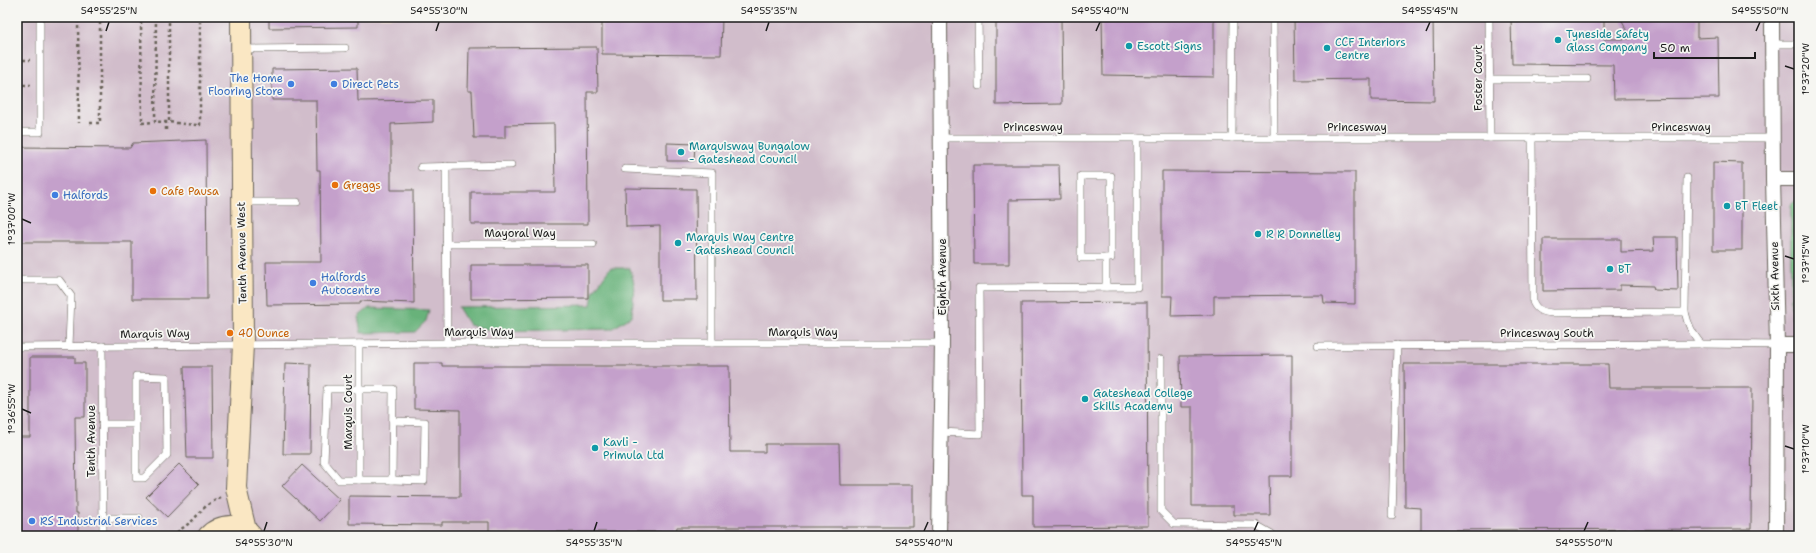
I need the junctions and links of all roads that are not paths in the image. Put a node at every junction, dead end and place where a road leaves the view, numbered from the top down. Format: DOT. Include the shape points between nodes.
graph roads {
  1 [pos="40,17"];
  2 [pos="241,17"];
  3 [pos="940,17"];
  4 [pos="978,17"];
  5 [pos="1233,17"];
  6 [pos="1273,17"];
  7 [pos="1489,17"];
  8 [pos="1772,17"];
  9 [pos="1772,44"];
  10 [pos="1799,44"];
  11 [pos="345,48"];
  12 [pos="241,49"];
  13 [pos="1489,79"];
  14 [pos="1587,79"];
  15 [pos="980,86"];
  16 [pos="17,132"];
  17 [pos="941,138"];
  18 [pos="1137,138"];
  19 [pos="1232,138"];
  20 [pos="1274,138"];
  21 [pos="1490,138"];
  22 [pos="1532,138"];
  23 [pos="1772,138"];
  24 [pos="511,165"];
  25 [pos="421,166"];
  26 [pos="446,166"];
  27 [pos="625,169"];
  28 [pos="1687,178"];
  29 [pos="1773,179"];
  30 [pos="1799,179"];
  31 [pos="241,202"];
  32 [pos="297,202"];
  33 [pos="446,244"];
  34 [pos="594,244"];
  35 [pos="1106,258"];
  36 [pos="17,280"];
  37 [pos="1106,287"];
  38 [pos="1685,312"];
  39 [pos="447,343"];
  40 [pos="712,343"];
  41 [pos="942,343"];
  42 [pos="243,344"];
  43 [pos="359,344"];
  44 [pos="1701,344"];
  45 [pos="1397,345"];
  46 [pos="1777,345"];
  47 [pos="1799,345"];
  48 [pos="70,346"];
  49 [pos="102,346"];
  50 [pos="1318,346"];
  51 [pos="17,347"];
  52 [pos="1160,359"];
  53 [pos="360,389"];
  54 [pos="393,421"];
  55 [pos="102,424"];
  56 [pos="136,424"];
  57 [pos="940,432"];
  58 [pos="359,480"];
  59 [pos="392,480"];
  60 [pos="236,488"];
  61 [pos="1392,516"];
  62 [pos="103,518"];
  63 [pos="139,518"];
  64 [pos="213,532"];
  65 [pos="249,533"];
  66 [pos="103,536"];
  67 [pos="939,536"];
  68 [pos="1272,536"];
  69 [pos="1776,536"];
  1 -- 16 [label="lane" via="40,132"];
  2 -- 12 [label="street, Tenth Avenue West"];
  3 -- 17 [label="street, Eighth Avenue"];
  4 -- 15 [label="lane"];
  5 -- 19 [label="lane"];
  6 -- 20 [label="lane"];
  7 -- 13 [label="lane, Foster Court"];
  8 -- 9 [label="street, Sixth Avenue"];
  9 -- 10 [label="lane"];
  9 -- 23 [label="street, Sixth Avenue"];
  11 -- 12 [label="lane"];
  12 -- 31 [label="street, Tenth Avenue West"];
  13 -- 14 [label="lane"];
  13 -- 21 [label="lane, Foster Court"];
  17 -- 18 [label="lane, Princesway"];
  17 -- 41 [label="street, Eighth Avenue"];
  18 -- 19 [label="lane, Princesway"];
  18 -- 37 [label="lane" via="1137,287"];
  19 -- 20 [label="lane, Princesway"];
  20 -- 21 [label="lane, Princesway"];
  21 -- 22 [label="lane, Princesway"];
  22 -- 23 [label="lane, Princesway"];
  22 -- 38 [label="lane" via="1533,302 1536,307 1552,313"];
  23 -- 29 [label="street, Sixth Avenue"];
  24 -- 26 [label="lane"];
  25 -- 26 [label="lane"];
  26 -- 33 [label="lane"];
  27 -- 40 [label="lane" via="712,173"];
  28 -- 38 [label="lane"];
  29 -- 30 [label="street"];
  29 -- 46 [label="street, Sixth Avenue"];
  31 -- 32 [label="lane"];
  31 -- 42 [label="street, Tenth Avenue West"];
  33 -- 34 [label="lane, Mayoral Way"];
  33 -- 39 [label="lane"];
  35 -- 35 [label="lane" via="1080,258 1081,176 1111,176 1111,258"];
  35 -- 37 [label="lane"];
  36 -- 48 [label="lane" via="59,280 71,296"];
  37 -- 57 [label="lane" via="979,288 980,434"];
  38 -- 44 [label="lane" via="1692,334"];
  39 -- 40 [label="lane, Marquis Way"];
  39 -- 43 [label="lane, Marquis Way"];
  40 -- 41 [label="lane, Marquis Way"];
  41 -- 57 [label="street, Eighth Avenue"];
  42 -- 43 [label="lane, Marquis Way"];
  42 -- 49 [label="lane, Marquis Way"];
  42 -- 60 [label="street, Tenth Avenue West"];
  43 -- 53 [label="lane, Marquis Court"];
  44 -- 45 [label="lane, Princesway South"];
  44 -- 46 [label="lane, Princesway South"];
  45 -- 50 [label="lane, Princesway South"];
  45 -- 61 [label="lane"];
  46 -- 47 [label="street"];
  46 -- 69 [label="street, Sixth Avenue"];
  48 -- 49 [label="lane, Marquis Way"];
  48 -- 51 [label="lane, Marquis Way"];
  49 -- 55 [label="lane, Tenth Avenue"];
  52 -- 68 [label="lane" via="1161,511 1174,524 1256,525"];
  53 -- 54 [label="lane" via="393,389"];
  53 -- 58 [label="lane, Marquis Court"];
  53 -- 58 [label="lane" via="327,389 324,462 339,480"];
  54 -- 59 [label="lane"];
  54 -- 59 [label="lane" via="425,422 425,444 424,481"];
  55 -- 56 [label="lane"];
  55 -- 62 [label="lane, Tenth Avenue"];
  56 -- 56 [label="lane" via="136,376 166,377 167,455 144,478 136,478"];
  57 -- 67 [label="street, Eighth Avenue"];
  58 -- 59 [label="lane"];
  60 -- 64 [label="street, Tenth Avenue West"];
  60 -- 65 [label="street, Tenth Avenue West"];
  62 -- 63 [label="lane"];
  62 -- 66 [label="lane, Tenth Avenue"];
  64 -- 65 [label="street" via="232,526"];
}
